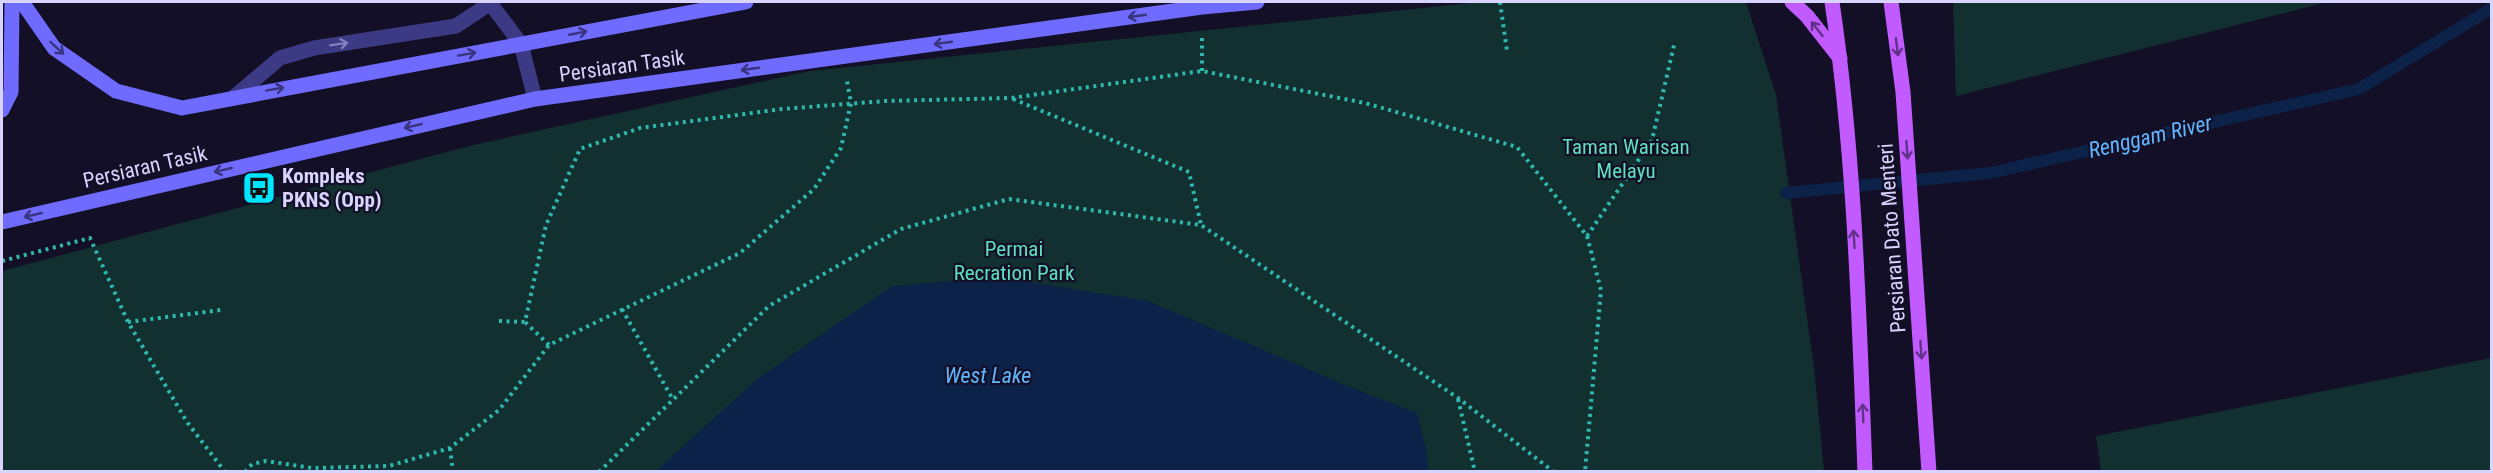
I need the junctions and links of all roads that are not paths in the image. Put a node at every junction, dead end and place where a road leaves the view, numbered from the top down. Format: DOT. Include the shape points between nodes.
graph roads {
  1 [pos="12,2"];
  2 [pos="22,2"];
  3 [pos="491,2"];
  4 [pos="746,2"];
  5 [pos="1257,2"];
  6 [pos="1792,2"];
  7 [pos="1832,2"];
  8 [pos="1891,2"];
  9 [pos="1202,4"];
  10 [pos="521,44"];
  11 [pos="1840,58"];
  12 [pos="234,97"];
  13 [pos="535,99"];
  14 [pos="2,110"];
  15 [pos="2,222"];
  16 [pos="1865,471"];
  17 [pos="1929,471"];
  1 -- 14 [label="main road" via="11,92"];
  2 -- 12 [label="main road, Persiaran Tasik, one-way" via="54,48 116,91 182,108"];
  3 -- 10 [label="lane"];
  12 -- 3 [label="lane, one-way" via="280,58 314,48 456,26"];
  10 -- 4 [label="main road, Persiaran Tasik, one-way"];
  5 -- 9 [label="main road, Persiaran Tasik"];
  11 -- 6 [label="main road, one-way"];
  7 -- 11 [label="main road, Persiaran Dato Menteri"];
  8 -- 17 [label="main road, Persiaran Dato Menteri, one-way" via="1903,92"];
  9 -- 13 [label="main road, Persiaran Tasik, one-way"];
  12 -- 10 [label="main road, Persiaran Tasik, one-way"];
  10 -- 13 [label="lane"];
  16 -- 11 [label="main road, Persiaran Dato Menteri, one-way" via="1858,297"];
  13 -- 15 [label="main road, Persiaran Tasik, one-way"];
}
